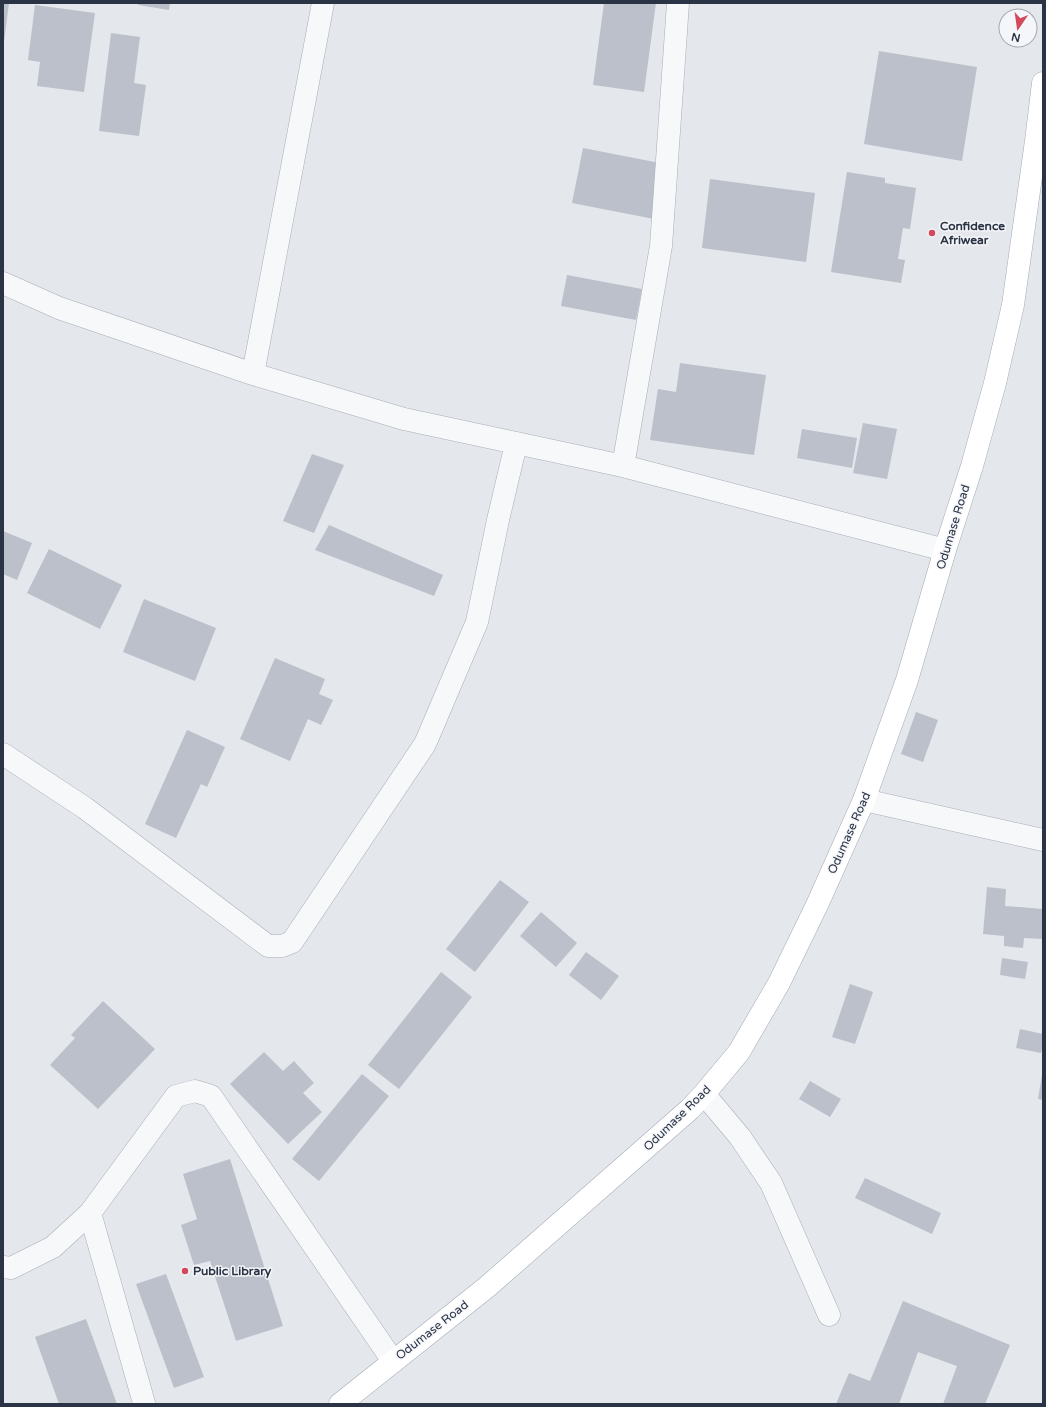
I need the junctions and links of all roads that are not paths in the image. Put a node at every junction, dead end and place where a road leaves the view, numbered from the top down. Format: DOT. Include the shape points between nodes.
graph roads {
  1 [pos="323,3"];
  2 [pos="678,3"];
  3 [pos="1043,83"];
  4 [pos="1040,141"];
  5 [pos="3,283"];
  6 [pos="253,374"];
  7 [pos="516,444"];
  8 [pos="623,466"];
  9 [pos="945,550"];
  10 [pos="3,754"];
  11 [pos="864,800"];
  12 [pos="1043,840"];
  13 [pos="704,1094"];
  14 [pos="90,1213"];
  15 [pos="3,1267"];
  16 [pos="829,1315"];
  17 [pos="393,1361"];
  18 [pos="144,1403"];
  19 [pos="340,1404"];
  1 -- 6 [label="street"];
  2 -- 8 [label="street" via="661,246"];
  3 -- 4 [label="main road, Odumase Road"];
  4 -- 9 [label="main road, Odumase Road" via="1012,305 995,383"];
  5 -- 6 [label="street" via="59,308"];
  6 -- 7 [label="street" via="404,419"];
  7 -- 8 [label="street"];
  7 -- 10 [label="street" via="477,622 425,744 292,942 282,946 268,946 85,808"];
  8 -- 9 [label="street"];
  9 -- 11 [label="main road, Odumase Road" via="907,680"];
  11 -- 12 [label="street"];
  11 -- 13 [label="main road, Odumase Road" via="779,983 739,1052"];
  13 -- 16 [label="street" via="740,1137 771,1183"];
  13 -- 17 [label="main road, Odumase Road" via="487,1287"];
  14 -- 15 [label="street" via="53,1247 11,1268"];
  14 -- 17 [label="street" via="176,1096 195,1091 211,1096"];
  14 -- 18 [label="street"];
  17 -- 19 [label="main road, Odumase Road"];
}
